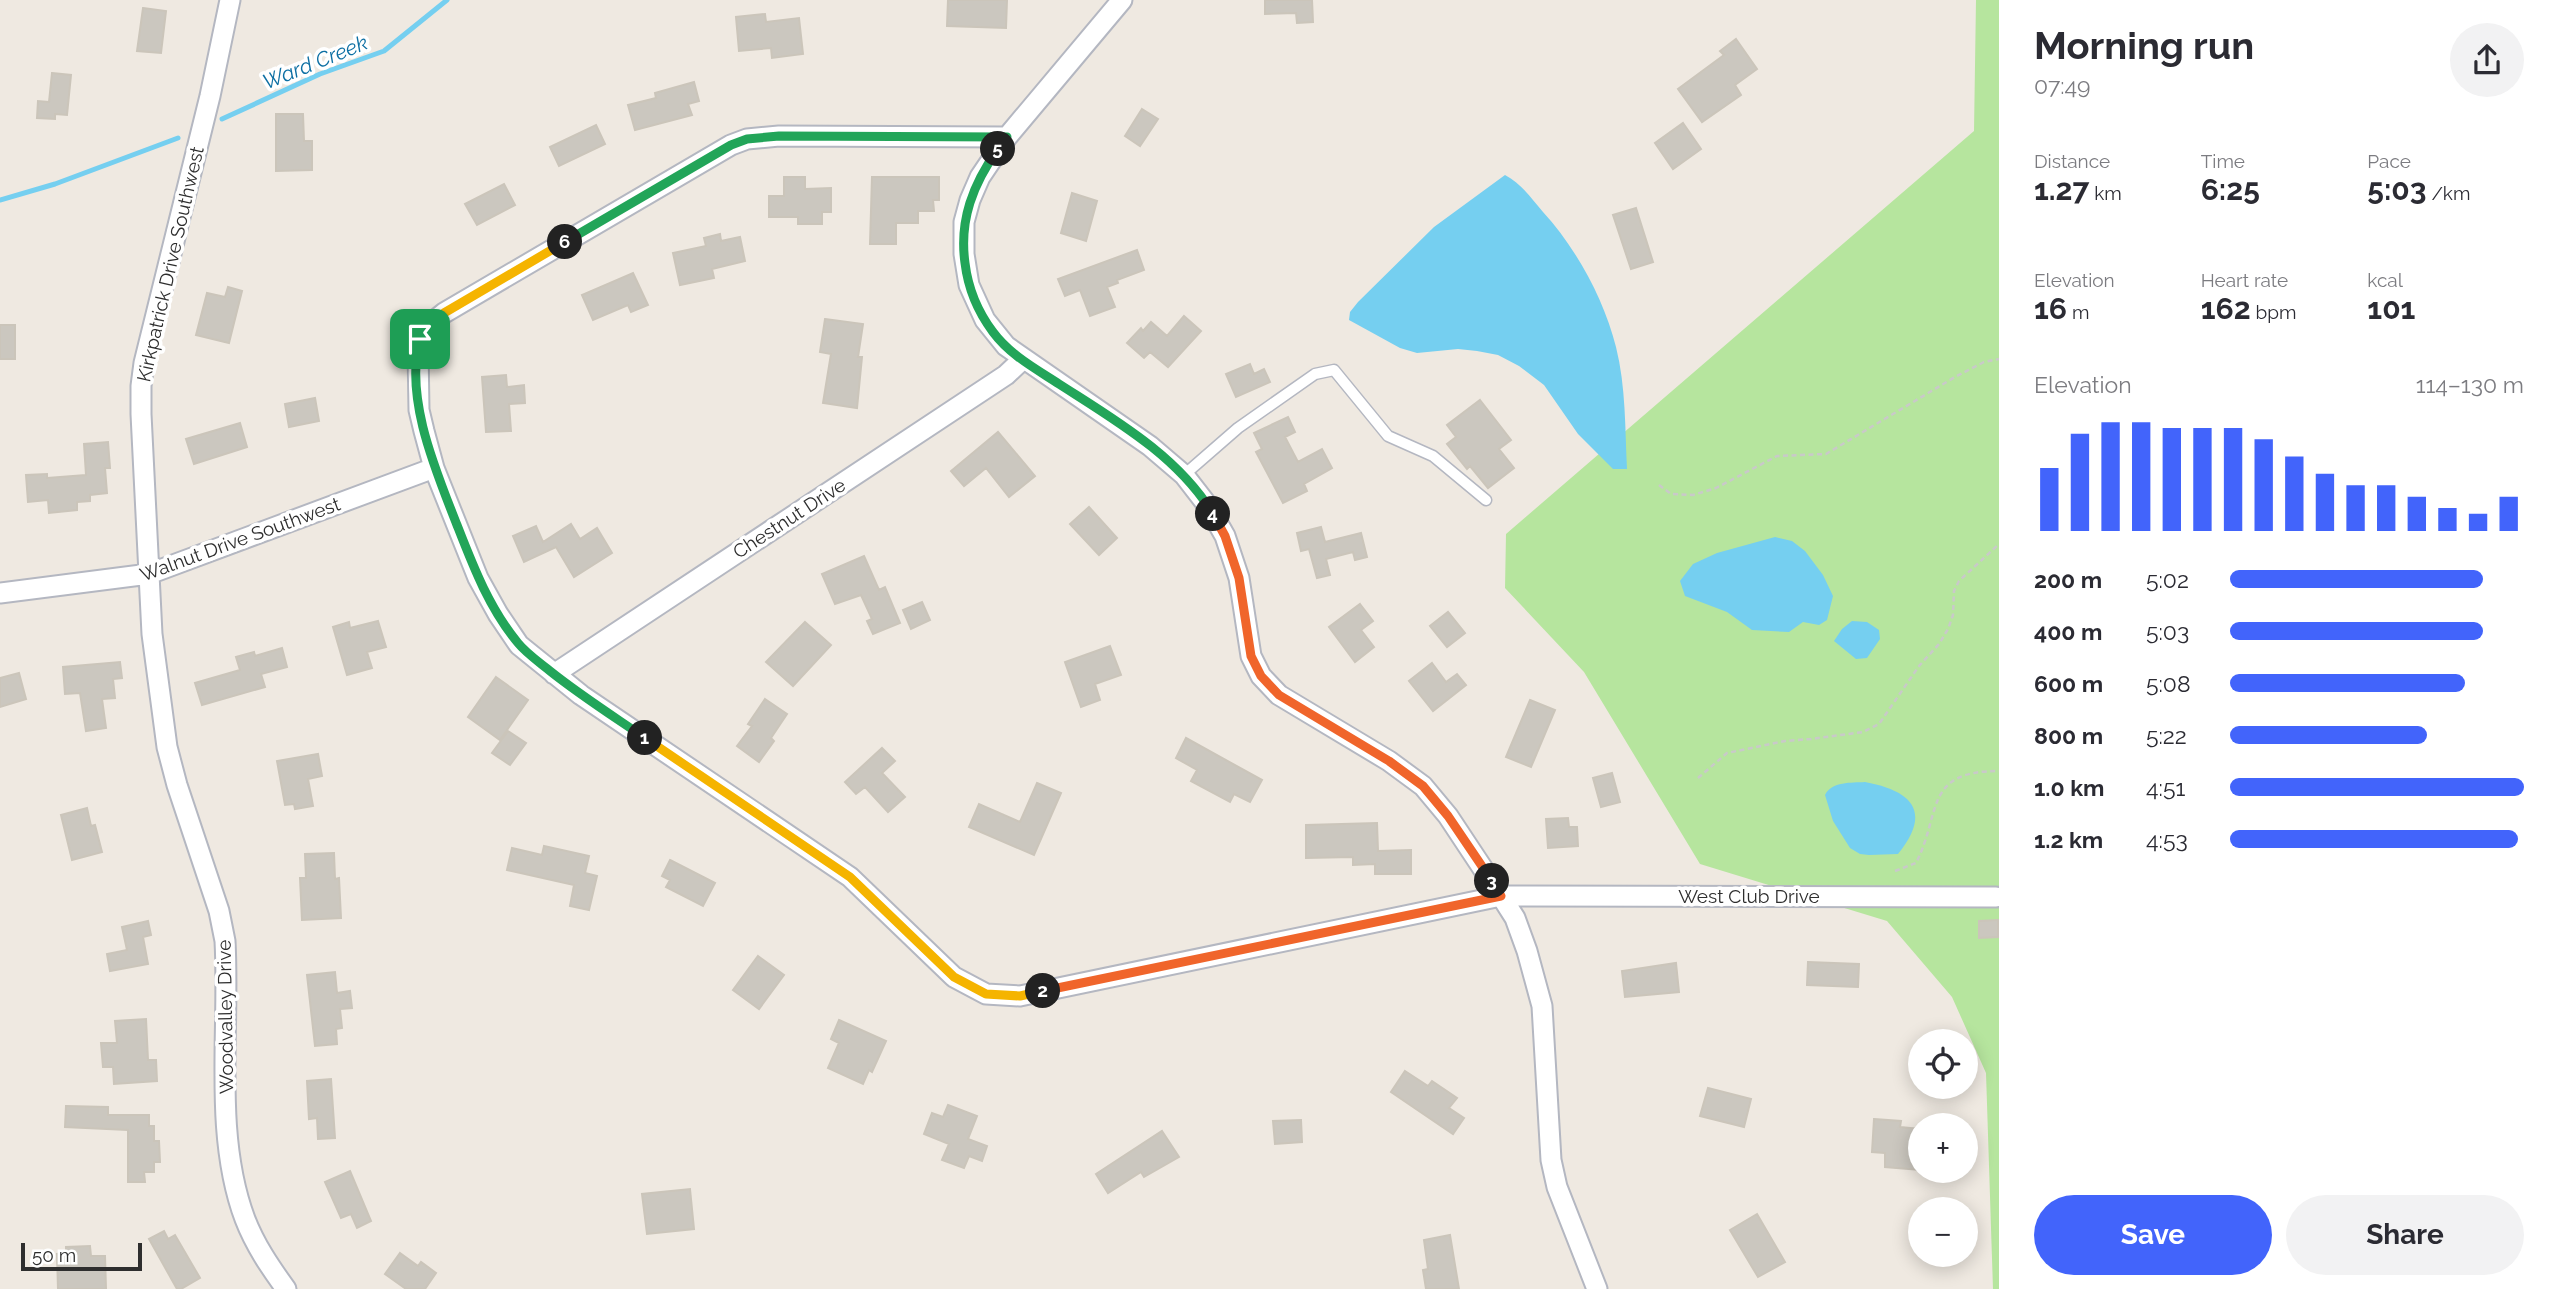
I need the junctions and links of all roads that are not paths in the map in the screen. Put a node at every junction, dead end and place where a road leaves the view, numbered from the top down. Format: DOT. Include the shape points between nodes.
graph roads {
  1 [pos="230,0"];
  2 [pos="1122,0"];
  3 [pos="1007,137"];
  4 [pos="1022,360"];
  5 [pos="434,468"];
  6 [pos="1184,475"];
  7 [pos="1486,500"];
  8 [pos="149,574"];
  9 [pos="0,593"];
  10 [pos="554,674"];
  11 [pos="1501,896"];
  12 [pos="1998,897"];
  13 [pos="286,1289"];
  14 [pos="1597,1289"];
  1 -- 8 [label="street, Kirkpatrick Drive Southwest" via="141,386"];
  2 -- 3 [label="street"];
  3 -- 4 [label="street" via="974,189 964,222 964,254 969,285 985,320"];
  3 -- 5 [label="street, West Club Drive" via="762,136 731,145 428,326 418,349 417,380 419,410"];
  4 -- 6 [label="street" via="1150,446"];
  4 -- 10 [label="street, Chestnut Drive" via="1006,375"];
  5 -- 8 [label="street, Walnut Drive Southwest"];
  5 -- 10 [label="street, West Club Drive" via="470,560 498,614 519,645"];
  6 -- 7 [label="lane" via="1282,397 1315,374 1334,370 1388,436 1433,456"];
  6 -- 11 [label="street" via="1225,536 1239,578 1251,656 1261,676 1279,695 1423,786"];
  8 -- 9 [label="street, Walnut Drive Southwest"];
  8 -- 13 [label="street, Woodvalley Drive" via="167,747 225,941 228,1142 234,1179 254,1239"];
  10 -- 11 [label="street, West Club Drive" via="850,877 954,977 986,994 1020,996"];
  11 -- 12 [label="street, West Club Drive"];
  11 -- 14 [label="street" via="1527,951 1542,1006 1551,1160"];
}
